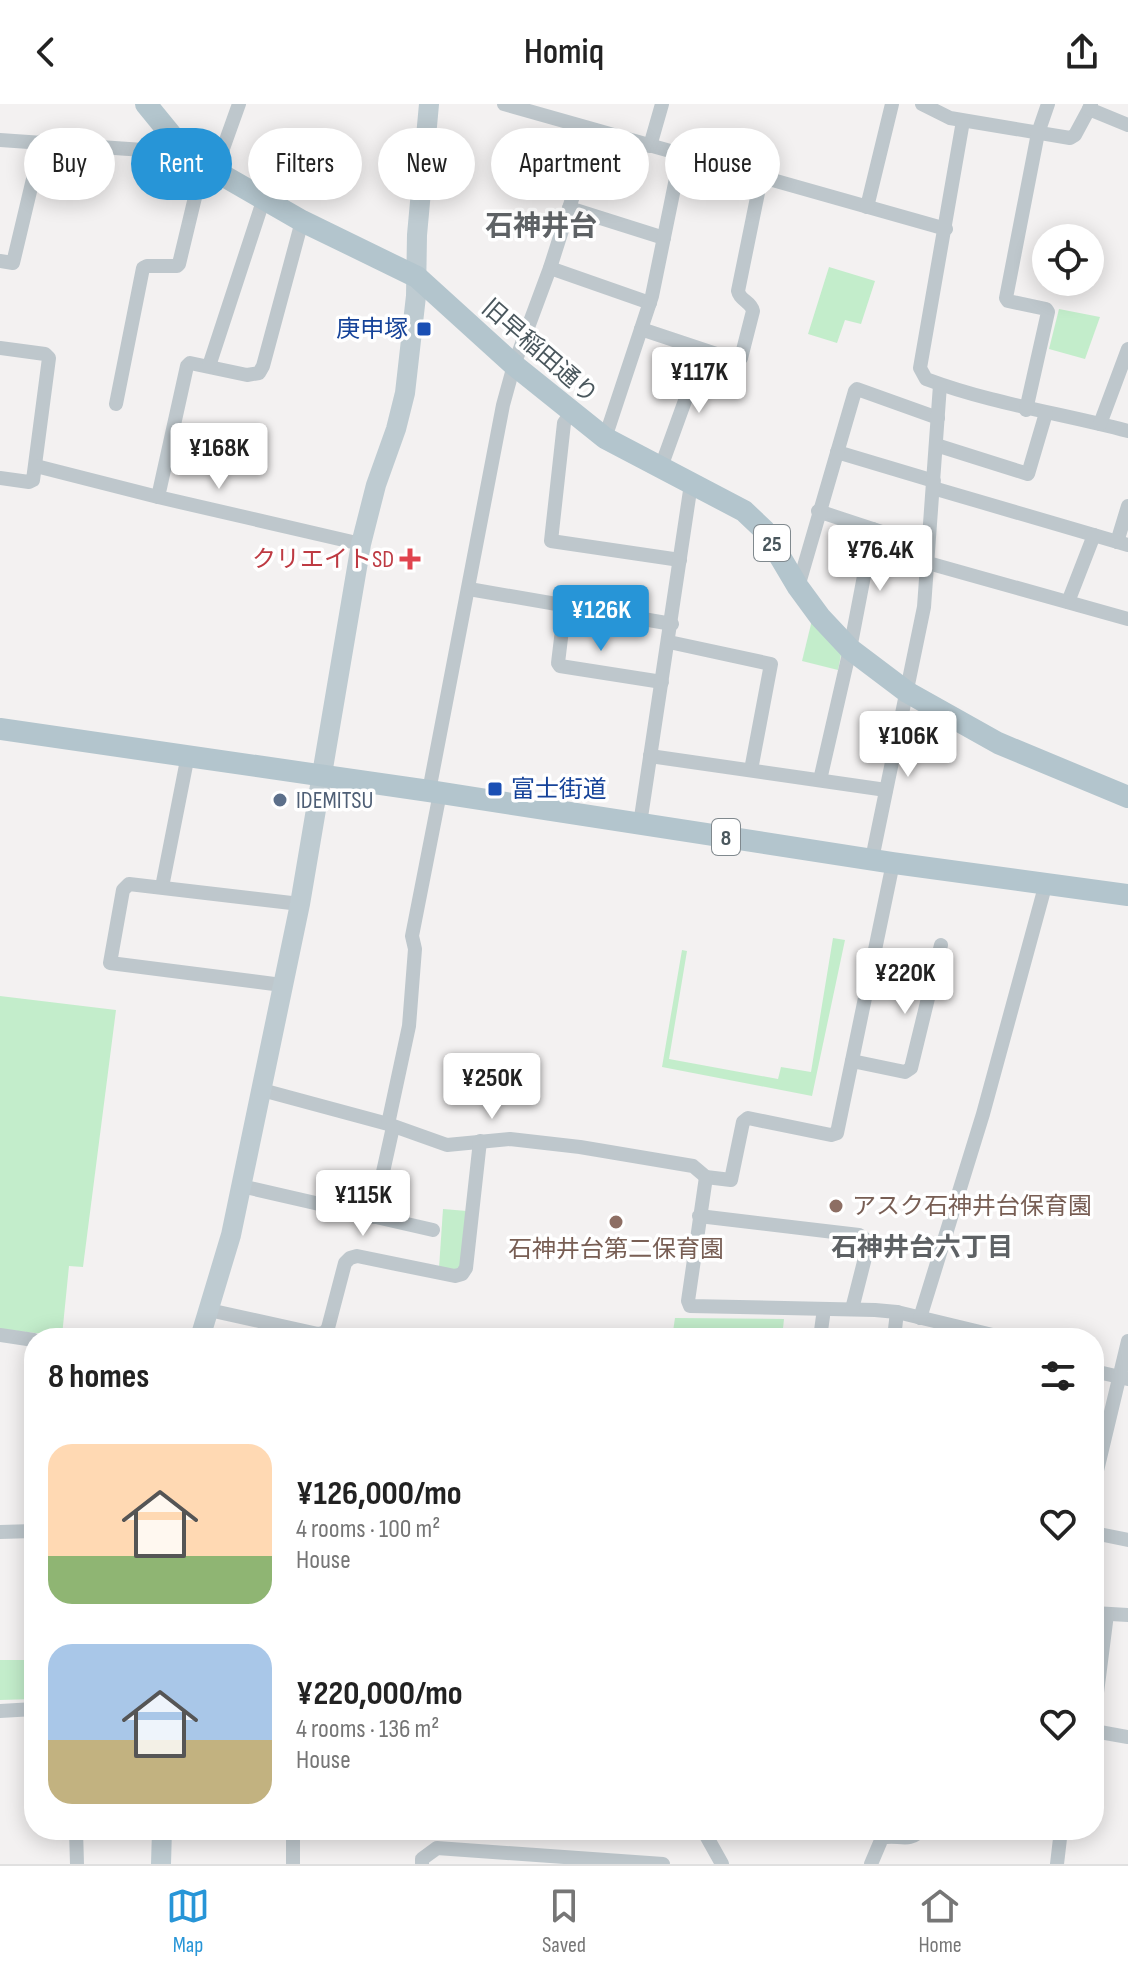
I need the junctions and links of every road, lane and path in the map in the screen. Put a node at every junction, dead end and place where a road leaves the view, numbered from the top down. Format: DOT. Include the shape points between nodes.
graph roads {
  1 [pos="146,104"];
  2 [pos="239,104"];
  3 [pos="429,104"];
  4 [pos="504,104"];
  5 [pos="662,104"];
  6 [pos="892,104"];
  7 [pos="922,104"];
  8 [pos="1048,104"];
  9 [pos="1090,106"];
  10 [pos="963,121"];
  11 [pos="1128,125"];
  12 [pos="168,128"];
  13 [pos="224,128"];
  14 [pos="587,128"];
  15 [pos="1038,133"];
  16 [pos="0,140"];
  17 [pos="24,141"];
  18 [pos="650,146"];
  19 [pos="665,150"];
  20 [pos="780,183"];
  21 [pos="28,200"];
  22 [pos="193,200"];
  23 [pos="263,200"];
  24 [pos="267,200"];
  25 [pos="572,200"];
  26 [pos="672,200"];
  27 [pos="757,200"];
  28 [pos="867,207"];
  29 [pos="569,208"];
  30 [pos="302,221"];
  31 [pos="946,229"];
  32 [pos="664,238"];
  33 [pos="0,261"];
  34 [pos="550,268"];
  35 [pos="417,277"];
  36 [pos="650,303"];
  37 [pos="641,329"];
  38 [pos="0,348"];
  39 [pos="1128,349"];
  40 [pos="703,351"];
  41 [pos="514,365"];
  42 [pos="209,366"];
  43 [pos="940,385"];
  44 [pos="116,404"];
  45 [pos="1026,410"];
  46 [pos="571,413"];
  47 [pos="1046,413"];
  48 [pos="938,418"];
  49 [pos="1100,424"];
  50 [pos="1128,431"];
  51 [pos="605,438"];
  52 [pos="936,445"];
  53 [pos="837,452"];
  54 [pos="36,466"];
  55 [pos="661,467"];
  56 [pos="0,478"];
  57 [pos="691,484"];
  58 [pos="933,485"];
  59 [pos="158,497"];
  60 [pos="1128,506"];
  61 [pos="818,511"];
  62 [pos="873,529"];
  63 [pos="1094,535"];
  64 [pos="1122,543"];
  65 [pos="361,544"];
  66 [pos="927,547"];
  67 [pos="680,560"];
  68 [pos="928,563"];
  69 [pos="798,587"];
  70 [pos="469,589"];
  71 [pos="1068,602"];
  72 [pos="565,605"];
  73 [pos="1128,619"];
  74 [pos="672,624"];
  75 [pos="669,642"];
  76 [pos="850,649"];
  77 [pos="662,682"];
  78 [pos="907,692"];
  79 [pos="0,729"];
  80 [pos="188,755"];
  81 [pos="650,756"];
  82 [pos="751,770"];
  83 [pos="323,776"];
  84 [pos="820,780"];
  85 [pos="886,790"];
  86 [pos="434,792"];
  87 [pos="1128,797"];
  88 [pos="640,824"];
  89 [pos="883,861"];
  90 [pos="1046,883"];
  91 [pos="162,887"];
  92 [pos="1128,895"];
  93 [pos="300,904"];
  94 [pos="941,945"];
  95 [pos="282,985"];
  96 [pos="852,1061"];
  97 [pos="262,1090"];
  98 [pos="391,1125"];
  99 [pos="480,1141"];
  100 [pos="706,1177"];
  101 [pos="241,1186"];
  102 [pos="699,1216"];
  103 [pos="373,1217"];
  104 [pos="433,1230"];
  105 [pos="824,1309"];
  106 [pos="852,1309"];
  107 [pos="209,1310"];
  108 [pos="897,1312"];
  109 [pos="920,1318"];
  110 [pos="203,1328"];
  111 [pos="291,1328"];
  112 [pos="328,1328"];
  113 [pos="821,1328"];
  114 [pos="895,1328"];
  115 [pos="952,1328"];
  116 [pos="0,1335"];
  117 [pos="24,1339"];
  118 [pos="1128,1341"];
  119 [pos="1123,1378"];
  120 [pos="1104,1447"];
  121 [pos="24,1531"];
  122 [pos="0,1532"];
  123 [pos="1104,1535"];
  124 [pos="1128,1540"];
  125 [pos="1104,1614"];
  126 [pos="1128,1615"];
  127 [pos="24,1710"];
  128 [pos="0,1711"];
  129 [pos="1104,1733"];
  130 [pos="1128,1737"];
  131 [pos="76,1840"];
  132 [pos="162,1840"];
  133 [pos="293,1840"];
  134 [pos="709,1840"];
  135 [pos="881,1840"];
  136 [pos="1060,1840"];
  137 [pos="77,1864"];
  138 [pos="161,1864"];
  139 [pos="293,1864"];
  140 [pos="422,1864"];
  141 [pos="663,1864"];
  142 [pos="722,1864"];
  143 [pos="871,1864"];
  144 [pos="1057,1864"];
  1 -- 12 [label="main road, 旧早稲田通り / 25"];
  2 -- 13 [label="street"];
  3 -- 35 [label="street"];
  4 -- 14 [label="street"];
  5 -- 18 [label="street"];
  6 -- 28 [label="street"];
  7 -- 10 [label="street"];
  8 -- 15 [label="street"];
  9 -- 11 [label="street"];
  9 -- 15 [label="street" via="1073,138"];
  10 -- 15 [label="street"];
  10 -- 31 [label="street"];
  15 -- 45 [label="street" via="1006,298 1048,312"];
  16 -- 17 [label="street"];
  18 -- 19 [label="street"];
  20 -- 28 [label="street"];
  21 -- 33 [label="street" via="13,263"];
  22 -- 44 [label="street" via="179,264 143,268"];
  23 -- 42 [label="street"];
  24 -- 30 [label="main road, 旧早稲田通り / 25"];
  25 -- 29 [label="street"];
  26 -- 32 [label="street"];
  27 -- 40 [label="street" via="738,291 753,311 741,358"];
  28 -- 31 [label="street"];
  29 -- 32 [label="street"];
  29 -- 34 [label="street"];
  30 -- 35 [label="main road, 旧早稲田通り / 25"];
  30 -- 42 [label="street" via="263,366 255,375"];
  31 -- 43 [label="street" via="920,368 926,379"];
  32 -- 36 [label="street"];
  34 -- 36 [label="street"];
  34 -- 41 [label="street"];
  35 -- 41 [label="main road, 旧早稲田通り / 25"];
  35 -- 65 [label="street" via="405,393"];
  36 -- 37 [label="street"];
  37 -- 40 [label="street"];
  37 -- 51 [label="street"];
  38 -- 54 [label="street" via="49,358"];
  39 -- 49 [label="street"];
  40 -- 55 [label="street"];
  41 -- 46 [label="main road, 旧早稲田通り / 25"];
  41 -- 70 [label="street"];
  42 -- 59 [label="street" via="187,366"];
  43 -- 45 [label="street"];
  43 -- 48 [label="street"];
  45 -- 47 [label="street"];
  46 -- 51 [label="main road, 旧早稲田通り / 25"];
  46 -- 67 [label="street" via="564,423 551,541"];
  47 -- 49 [label="street"];
  47 -- 52 [label="street" via="1028,474"];
  48 -- 52 [label="street"];
  48 -- 53 [label="street" via="856,389"];
  49 -- 50 [label="street"];
  51 -- 55 [label="main road, 旧早稲田通り / 25"];
  52 -- 58 [label="street"];
  53 -- 58 [label="street"];
  53 -- 61 [label="street"];
  54 -- 56 [label="street" via="32,482"];
  54 -- 59 [label="street"];
  55 -- 57 [label="main road, 旧早稲田通り / 25"];
  57 -- 67 [label="street"];
  57 -- 69 [label="main road, 旧早稲田通り / 25" via="744,511 764,530"];
  58 -- 63 [label="street"];
  58 -- 66 [label="street"];
  59 -- 65 [label="street"];
  60 -- 64 [label="street"];
  61 -- 62 [label="street"];
  61 -- 69 [label="street"];
  62 -- 66 [label="street"];
  62 -- 76 [label="street"];
  63 -- 64 [label="street"];
  63 -- 71 [label="street"];
  65 -- 83 [label="street"];
  66 -- 68 [label="street"];
  67 -- 74 [label="street"];
  68 -- 71 [label="street"];
  68 -- 78 [label="street"];
  69 -- 76 [label="main road, 旧早稲田通り / 25"];
  70 -- 72 [label="street"];
  70 -- 86 [label="street"];
  71 -- 73 [label="street"];
  72 -- 74 [label="street"];
  72 -- 77 [label="street" via="559,665"];
  74 -- 75 [label="street"];
  75 -- 77 [label="street"];
  75 -- 82 [label="street" via="771,664"];
  76 -- 78 [label="main road, 旧早稲田通り / 25"];
  76 -- 84 [label="street"];
  77 -- 81 [label="street"];
  78 -- 85 [label="street"];
  78 -- 87 [label="main road, 旧早稲田通り / 25" via="998,743"];
  79 -- 80 [label="main road, 8"];
  80 -- 83 [label="main road, 8"];
  80 -- 91 [label="street"];
  81 -- 82 [label="street"];
  81 -- 88 [label="street"];
  82 -- 84 [label="street"];
  83 -- 86 [label="main road, 8"];
  83 -- 93 [label="street"];
  84 -- 85 [label="street"];
  85 -- 89 [label="street"];
  86 -- 88 [label="main road, 8"];
  86 -- 98 [label="street" via="413,931 409,1026"];
  88 -- 89 [label="main road, 8"];
  89 -- 90 [label="main road, 8"];
  89 -- 96 [label="street"];
  90 -- 92 [label="main road, 8"];
  90 -- 109 [label="street"];
  91 -- 93 [label="street"];
  91 -- 95 [label="street" via="125,886 110,963"];
  93 -- 95 [label="street"];
  94 -- 96 [label="street" via="911,1068 905,1072"];
  95 -- 97 [label="street"];
  96 -- 100 [label="street" via="835,1135 748,1118 731,1180"];
  97 -- 98 [label="street"];
  97 -- 101 [label="street"];
  98 -- 99 [label="street" via="447,1145"];
  98 -- 103 [label="street"];
  99 -- 100 [label="street" via="580,1147 693,1166"];
  99 -- 112 [label="street" via="462,1274 350,1258"];
  100 -- 102 [label="street"];
  101 -- 103 [label="street"];
  101 -- 107 [label="street"];
  102 -- 105 [label="street" via="690,1306"];
  102 -- 106 [label="street" via="864,1238 868,1246"];
  103 -- 104 [label="street"];
  105 -- 106 [label="street"];
  105 -- 113 [label="street"];
  106 -- 108 [label="street"];
  107 -- 110 [label="street"];
  107 -- 111 [label="street"];
  108 -- 109 [label="street"];
  108 -- 114 [label="street"];
  109 -- 115 [label="street"];
  116 -- 117 [label="street"];
  118 -- 119 [label="street"];
  119 -- 120 [label="street"];
  121 -- 122 [label="street"];
  123 -- 124 [label="street"];
  125 -- 126 [label="street"];
  127 -- 128 [label="street"];
  129 -- 130 [label="street"];
  131 -- 137 [label="street"];
  132 -- 138 [label="street"];
  133 -- 139 [label="street"];
  134 -- 142 [label="street"];
  135 -- 143 [label="street"];
  136 -- 144 [label="street"];
  140 -- 141 [label="street" via="437,1848"];
}
